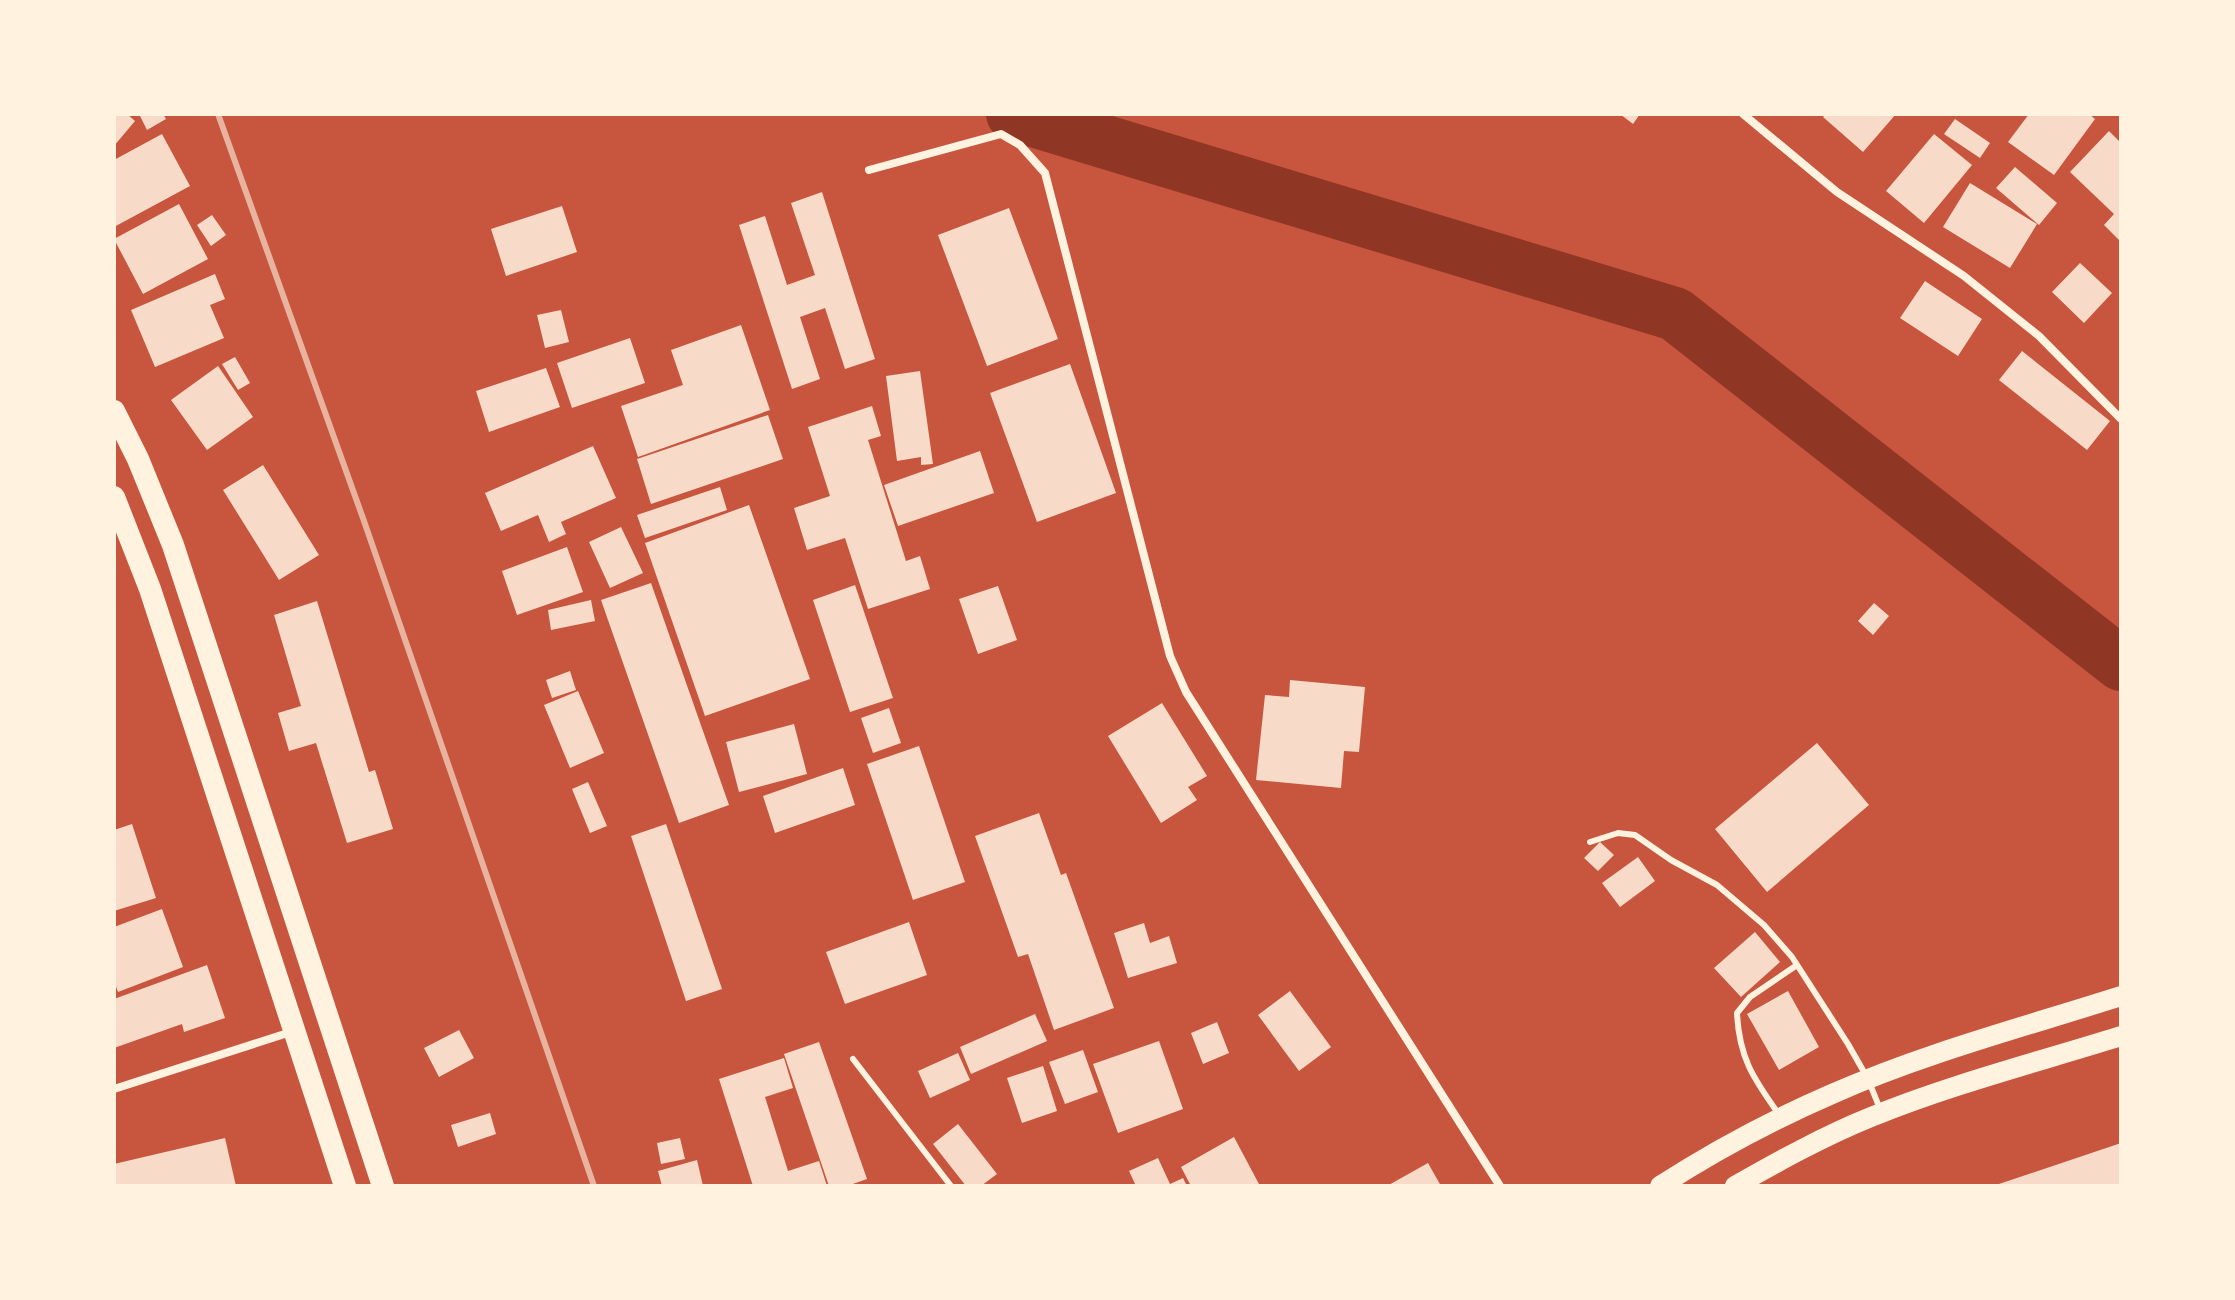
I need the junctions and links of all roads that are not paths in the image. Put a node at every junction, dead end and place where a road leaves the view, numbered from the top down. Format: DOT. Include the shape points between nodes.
graph roads {
  1 [pos="1743,114"];
  2 [pos="869,170"];
  3 [pos="114,411"];
  4 [pos="2121,419"];
  5 [pos="114,497"];
  6 [pos="1590,842"];
  7 [pos="1797,965"];
  8 [pos="2121,996"];
  9 [pos="295,1030"];
  10 [pos="2121,1036"];
  11 [pos="853,1059"];
  12 [pos="1868,1079"];
  13 [pos="114,1089"];
  14 [pos="1881,1113"];
  15 [pos="1781,1118"];
  16 [pos="345,1186"];
  17 [pos="383,1186"];
  18 [pos="951,1186"];
  19 [pos="1500,1186"];
  20 [pos="1660,1186"];
  21 [pos="1737,1186"];
  1 -- 4 [label="street" via="1837,192 1964,276 2039,336"];
  2 -- 19 [label="street" via="1001,134 1020,145 1045,173 1170,656 1186,692"];
  3 -- 17 [label="highway" via="173,545"];
  5 -- 9 [label="highway" via="150,589"];
  6 -- 7 [label="lane" via="1618,833 1635,835 1717,885 1764,925"];
  7 -- 12 [label="lane"];
  7 -- 15 [label="lane" via="1750,997 1737,1013 1738,1039 1750,1073"];
  8 -- 12 [label="main road"];
  9 -- 13 [label="street"];
  9 -- 16 [label="highway"];
  10 -- 14 [label="main road"];
  11 -- 18 [label="lane"];
  12 -- 14 [label="lane"];
  12 -- 15 [label="main road"];
  14 -- 21 [label="main road" via="1808,1145"];
  15 -- 20 [label="main road"];
}
